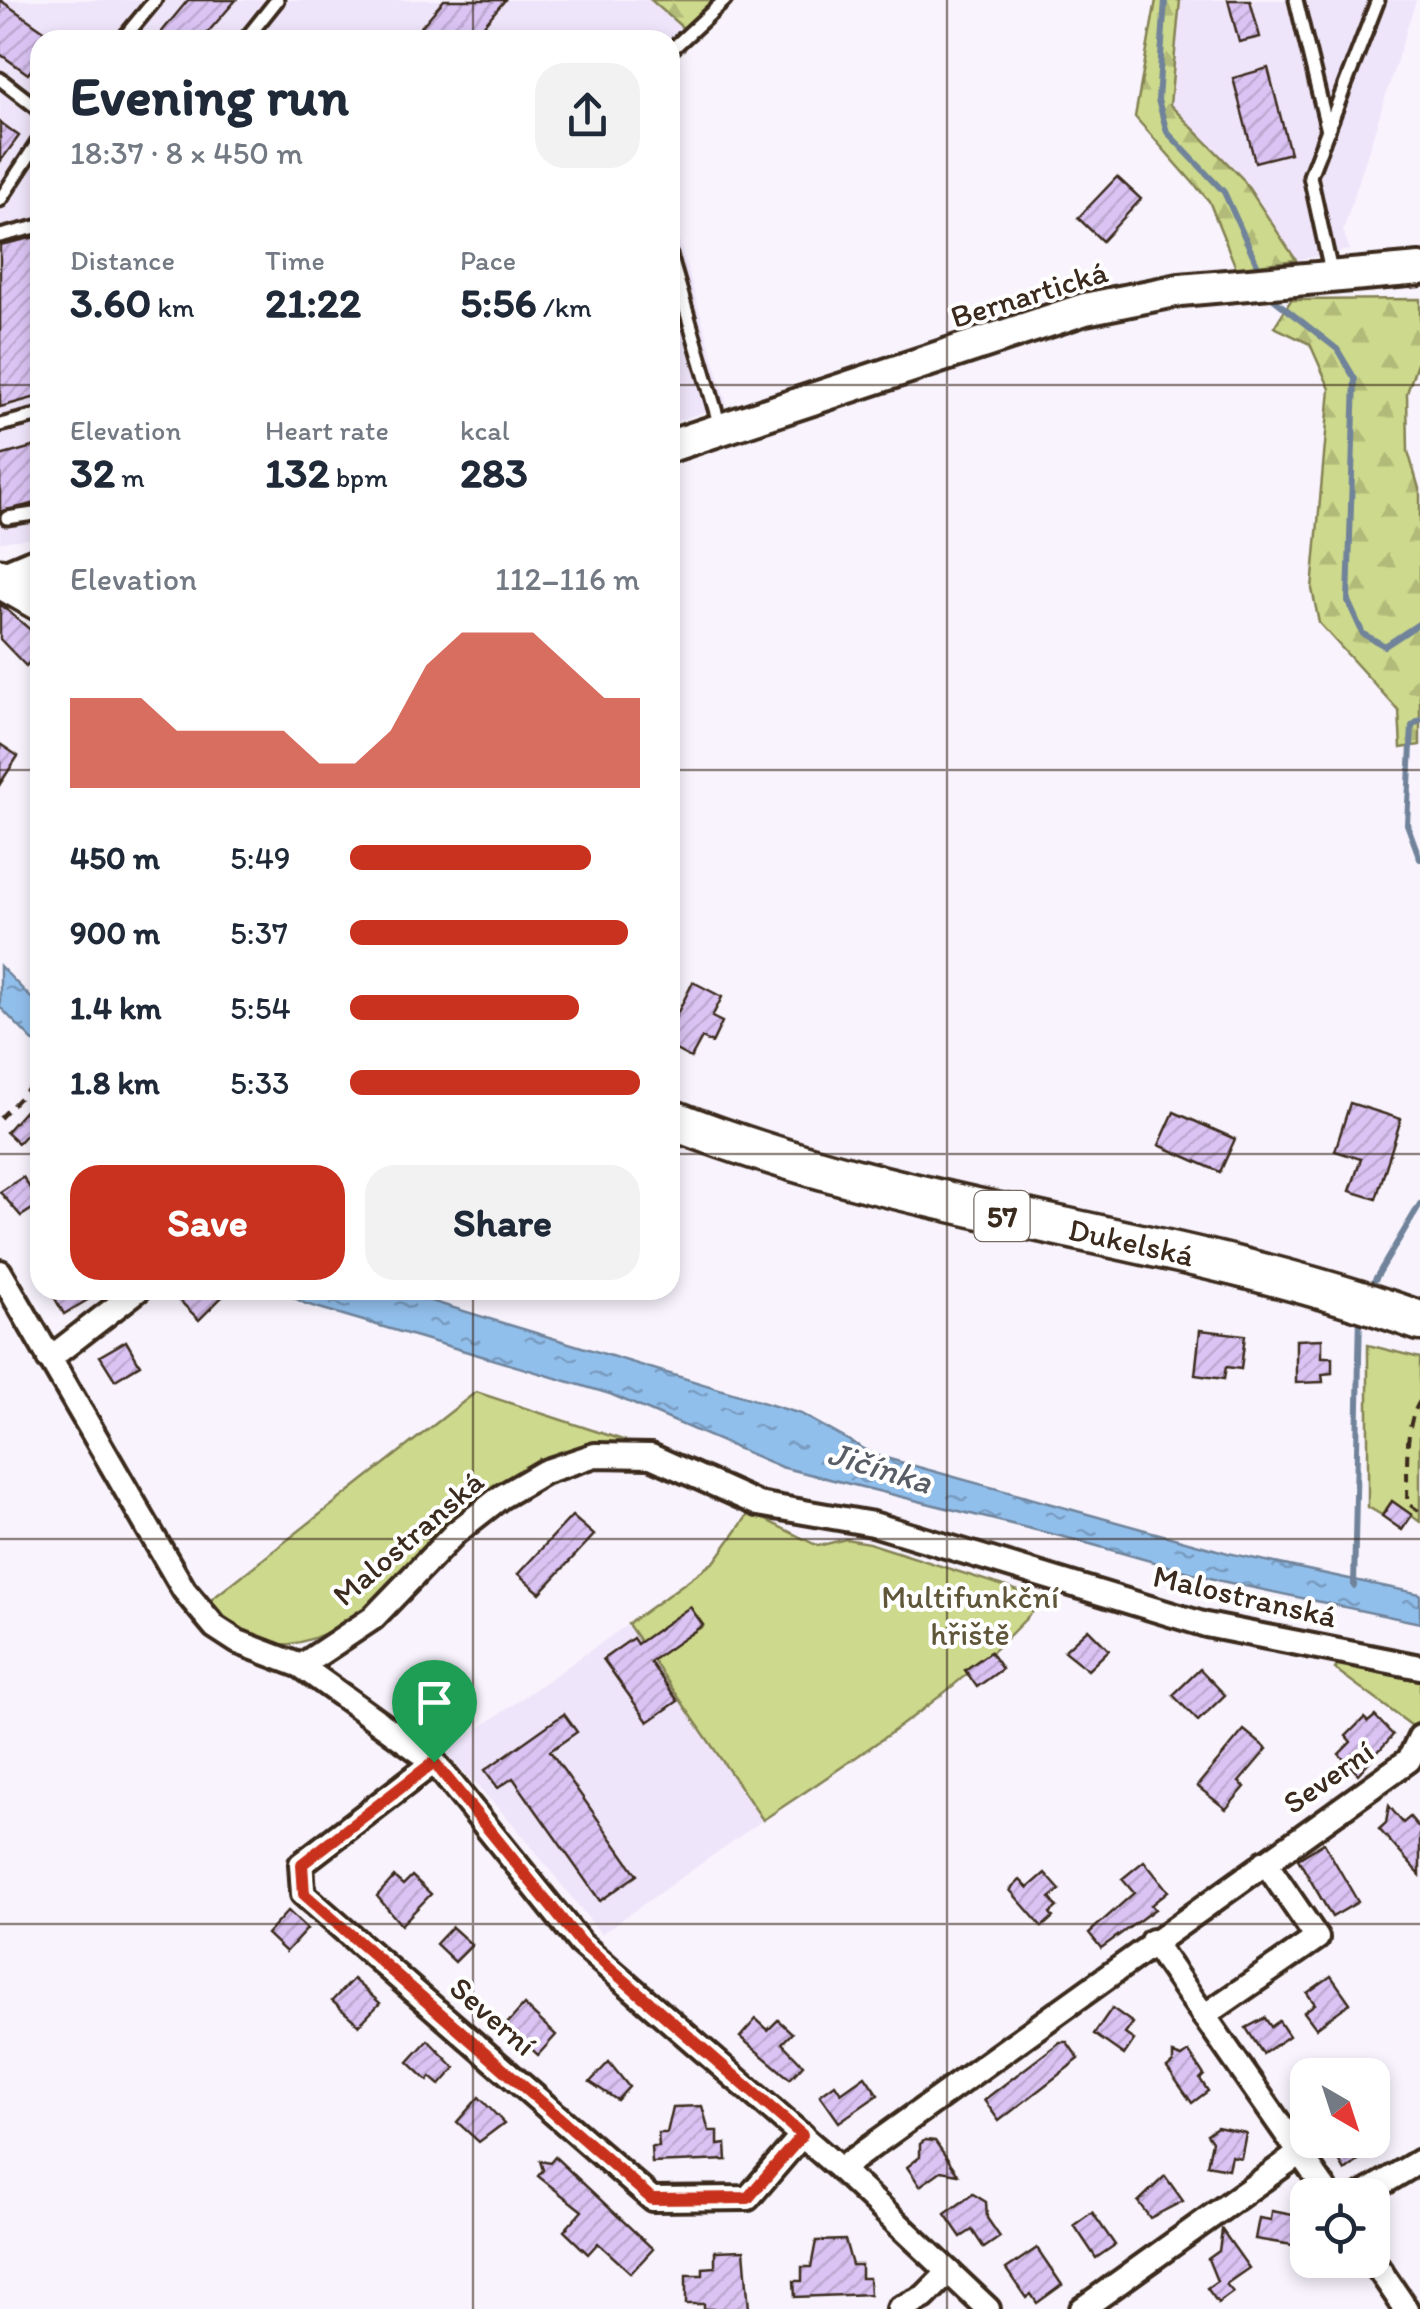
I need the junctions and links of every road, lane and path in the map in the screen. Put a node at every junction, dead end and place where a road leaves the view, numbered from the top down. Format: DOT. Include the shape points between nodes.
graph roads {
  1 [pos="155,0"];
  2 [pos="277,0"];
  3 [pos="724,0"];
  4 [pos="1296,0"];
  5 [pos="1378,0"];
  6 [pos="130,30"];
  7 [pos="254,30"];
  8 [pos="680,42"];
  9 [pos="0,79"];
  10 [pos="30,102"];
  11 [pos="1328,132"];
  12 [pos="30,154"];
  13 [pos="0,200"];
  14 [pos="30,228"];
  15 [pos="0,236"];
  16 [pos="1420,270"];
  17 [pos="1332,276"];
  18 [pos="680,289"];
  19 [pos="30,418"];
  20 [pos="0,425"];
  21 [pos="721,430"];
  22 [pos="680,443"];
  23 [pos="30,515"];
  24 [pos="7,518"];
  25 [pos="30,566"];
  26 [pos="1,578"];
  27 [pos="30,596"];
  28 [pos="30,1084"];
  29 [pos="0,1118"];
  30 [pos="680,1123"];
  31 [pos="0,1272"];
  32 [pos="125,1300"];
  33 [pos="1420,1322"];
  34 [pos="50,1358"];
  35 [pos="1420,1401"];
  36 [pos="1420,1512"];
  37 [pos="1420,1522"];
  38 [pos="301,1666"];
  39 [pos="1420,1667"];
  40 [pos="1420,1737"];
  41 [pos="434,1762"];
  42 [pos="1264,1862"];
  43 [pos="1152,1941"];
  44 [pos="1204,2016"];
  45 [pos="802,2135"];
  46 [pos="1290,2139"];
  47 [pos="1293,2158"];
  48 [pos="1420,2161"];
  49 [pos="840,2169"];
  50 [pos="1390,2179"];
  51 [pos="949,2272"];
  52 [pos="1385,2278"];
  53 [pos="898,2309"];
  54 [pos="988,2309"];
  55 [pos="1082,2309"];
  56 [pos="1406,2309"];
  1 -- 6 [label="lane"];
  2 -- 7 [label="lane"];
  3 -- 8 [label="lane"];
  4 -- 11 [label="lane"];
  5 -- 11 [label="lane"];
  9 -- 10 [label="lane"];
  11 -- 17 [label="lane" via="1310,176"];
  12 -- 13 [label="lane"];
  14 -- 15 [label="lane"];
  16 -- 17 [label="street, Bernartická"];
  17 -- 21 [label="street, Bernartická" via="1073,302"];
  18 -- 21 [label="lane"];
  19 -- 20 [label="lane"];
  21 -- 22 [label="street, Bernartická"];
  23 -- 24 [label="lane"];
  25 -- 26 [label="street"];
  26 -- 27 [label="main road"];
  28 -- 29 [label="path"];
  30 -- 33 [label="main road, Dukelská / 57" via="857,1182 1340,1295"];
  31 -- 34 [label="street"];
  32 -- 34 [label="street"];
  34 -- 38 [label="street" via="184,1590 215,1627 238,1642"];
  35 -- 36 [label="path" via="1410,1438 1407,1504"];
  36 -- 37 [label="path"];
  38 -- 39 [label="street, Malostranská" via="373,1618 454,1534 501,1497 544,1472 595,1456 651,1456 758,1504 873,1524 1206,1625"];
  38 -- 41 [label="street"];
  40 -- 42 [label="street, Severní" via="1409,1760"];
  41 -- 45 [label="street" via="580,1942"];
  41 -- 45 [label="street, Severní" via="302,1864 304,1894 652,2199 748,2198"];
  42 -- 43 [label="street, Severní"];
  42 -- 44 [label="street" via="1317,1938"];
  43 -- 44 [label="street"];
  43 -- 49 [label="street, Severní"];
  44 -- 46 [label="street"];
  45 -- 49 [label="street"];
  47 -- 55 [label="street"];
  48 -- 50 [label="street"];
  49 -- 51 [label="street"];
  51 -- 53 [label="street" via="924,2297"];
  51 -- 54 [label="street"];
  52 -- 56 [label="street"];
}
